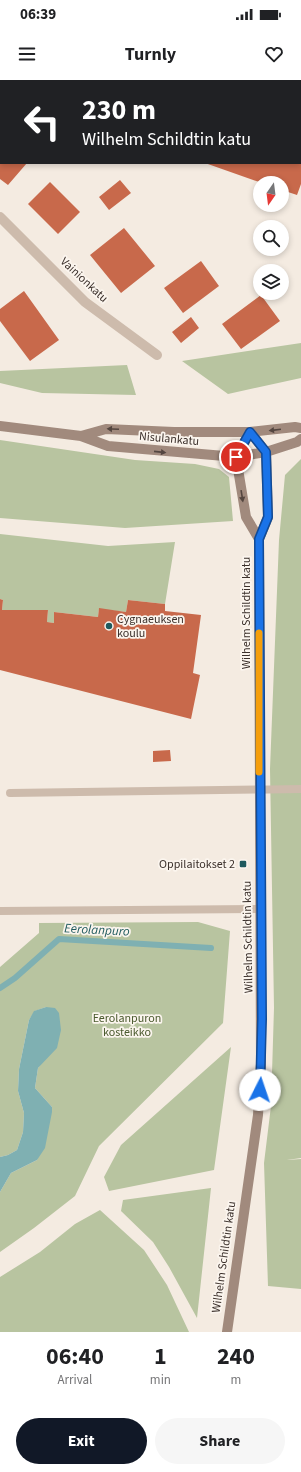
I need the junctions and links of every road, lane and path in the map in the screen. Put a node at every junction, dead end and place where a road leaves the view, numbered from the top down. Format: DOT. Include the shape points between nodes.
graph roads {
  1 [pos="0,217"];
  2 [pos="157,355"];
  3 [pos="0,426"];
  4 [pos="301,428"];
  5 [pos="250,432"];
  6 [pos="82,436"];
  7 [pos="301,438"];
  8 [pos="266,452"];
  9 [pos="236,457"];
  10 [pos="259,539"];
  11 [pos="259,789"];
  12 [pos="301,789"];
  13 [pos="10,793"];
  14 [pos="261,909"];
  15 [pos="0,911"];
  16 [pos="227,1332"];
  1 -- 2 [label="street, Vainionkatu" via="85,302"];
  3 -- 6 [label="street, Nisulankatu"];
  4 -- 5 [label="street, Nisulankatu, one-way"];
  5 -- 6 [label="street, Nisulankatu, one-way" via="106,429"];
  5 -- 8 [label="street"];
  5 -- 9 [label="street"];
  6 -- 9 [label="street, Nisulankatu, one-way" via="108,446"];
  7 -- 8 [label="street, Nisulankatu" via="297,442"];
  8 -- 9 [label="street, Nisulankatu"];
  8 -- 10 [label="street, Wilhelm Schildtin katu" via="268,517"];
  9 -- 10 [label="street, Wilhelm Schildtin katu, one-way" via="246,516"];
  10 -- 11 [label="street, Wilhelm Schildtin katu"];
  11 -- 12 [label="lane"];
  11 -- 13 [label="lane"];
  11 -- 14 [label="street, Wilhelm Schildtin katu"];
  14 -- 15 [label="lane"];
  14 -- 16 [label="street, Wilhelm Schildtin katu" via="262,1057 258,1108"];
}
